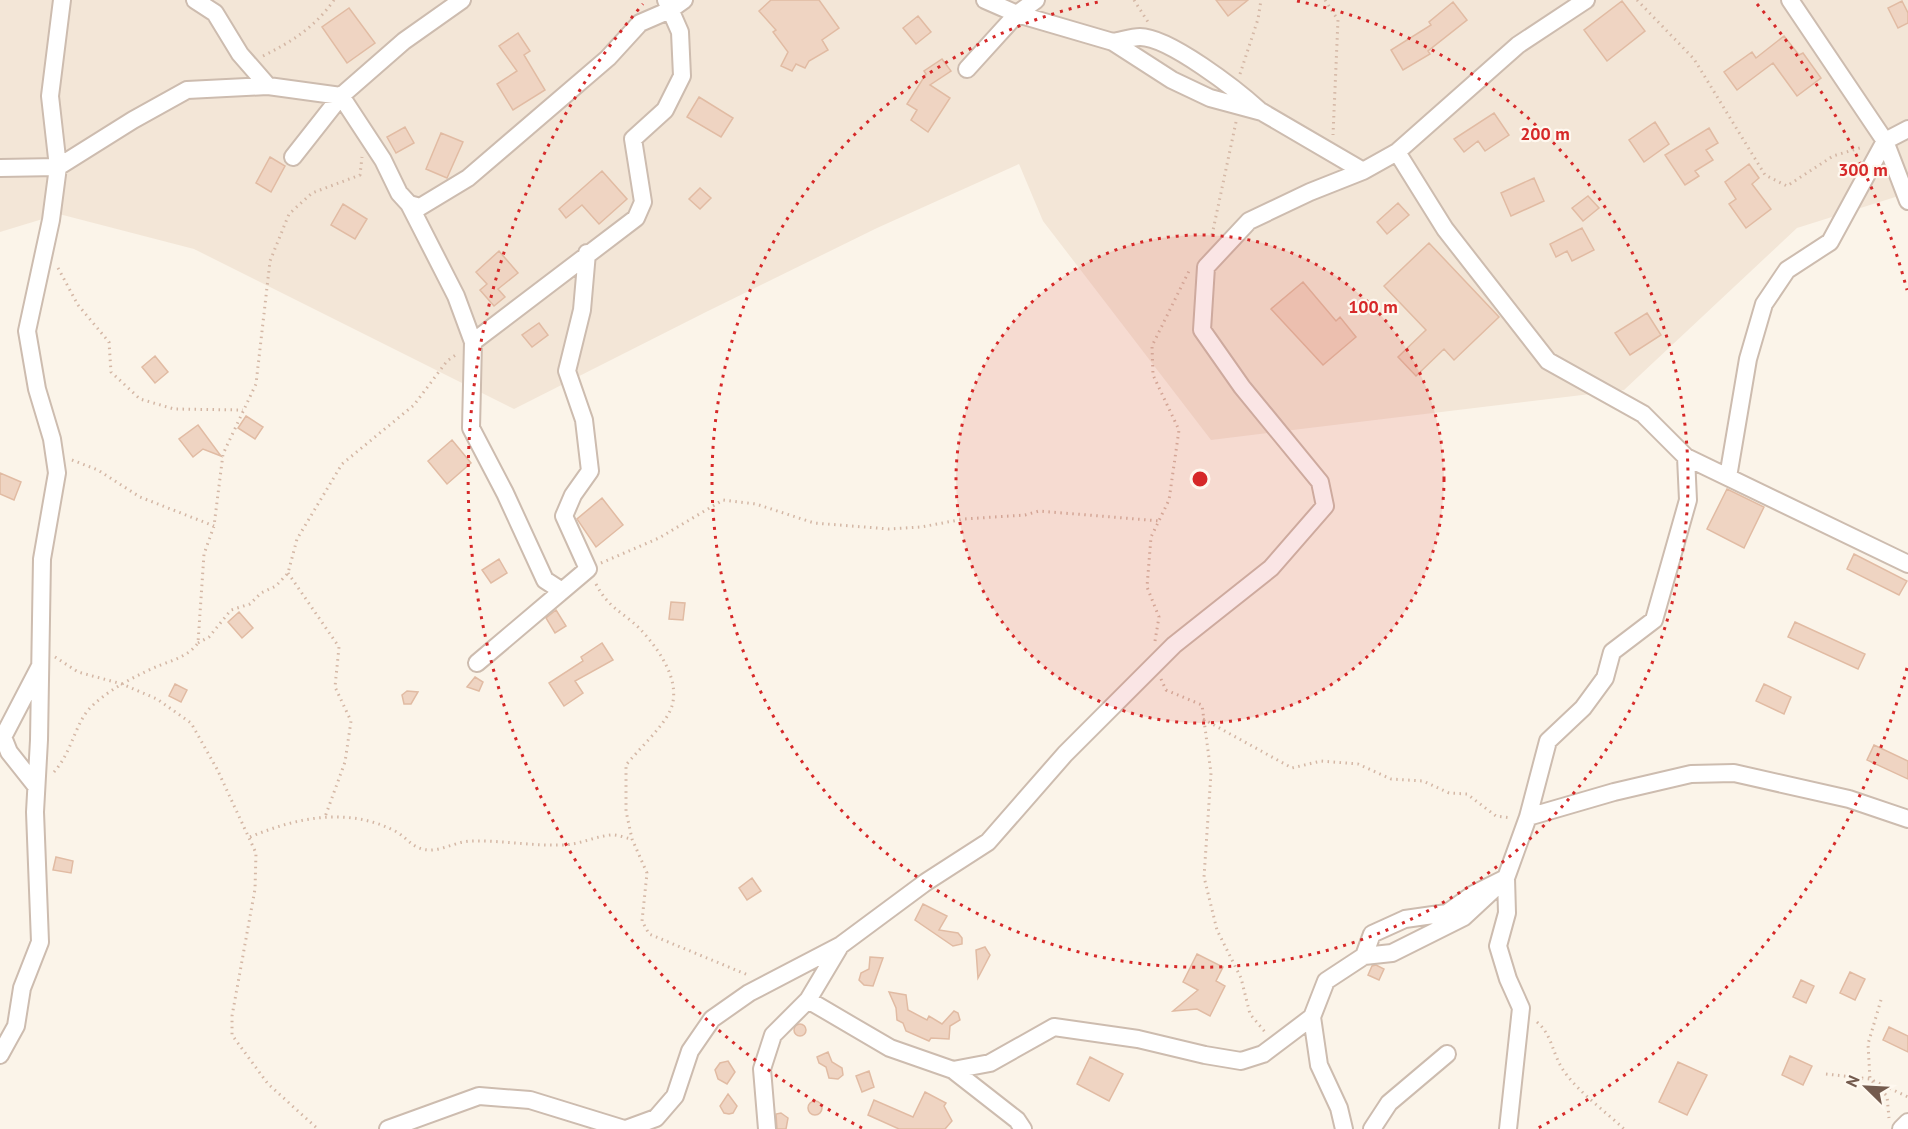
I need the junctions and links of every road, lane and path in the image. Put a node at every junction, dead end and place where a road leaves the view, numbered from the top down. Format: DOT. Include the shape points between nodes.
graph roads {
  1 [pos="62,0"];
  2 [pos="195,0"];
  3 [pos="334,0"];
  4 [pos="462,0"];
  5 [pos="985,0"];
  6 [pos="1036,0"];
  7 [pos="1261,0"];
  8 [pos="1325,0"];
  9 [pos="1586,0"];
  10 [pos="1637,0"];
  11 [pos="1790,0"];
  12 [pos="673,3"];
  13 [pos="1017,14"];
  14 [pos="1113,42"];
  15 [pos="248,63"];
  16 [pos="967,69"];
  17 [pos="268,86"];
  18 [pos="341,96"];
  19 [pos="1237,98"];
  20 [pos="1908,129"];
  21 [pos="366,134"];
  22 [pos="1885,141"];
  23 [pos="1331,152"];
  24 [pos="1397,152"];
  25 [pos="293,157"];
  26 [pos="58,167"];
  27 [pos="0,168"];
  28 [pos="1363,171"];
  29 [pos="1908,201"];
  30 [pos="409,204"];
  31 [pos="1208,241"];
  32 [pos="46,244"];
  33 [pos="587,254"];
  34 [pos="1192,264"];
  35 [pos="473,342"];
  36 [pos="243,410"];
  37 [pos="54,454"];
  38 [pos="1686,457"];
  39 [pos="1728,477"];
  40 [pos="1160,521"];
  41 [pos="214,526"];
  42 [pos="1908,564"];
  43 [pos="588,569"];
  44 [pos="288,573"];
  45 [pos="562,591"];
  46 [pos="198,643"];
  47 [pos="51,647"];
  48 [pos="477,663"];
  49 [pos="1154,665"];
  50 [pos="39,667"];
  51 [pos="122,684"];
  52 [pos="1203,719"];
  53 [pos="36,786"];
  54 [pos="325,817"];
  55 [pos="1527,817"];
  56 [pos="1908,819"];
  57 [pos="250,837"];
  58 [pos="632,839"];
  59 [pos="1506,878"];
  60 [pos="1394,924"];
  61 [pos="1427,937"];
  62 [pos="841,945"];
  63 [pos="1364,956"];
  64 [pos="769,983"];
  65 [pos="808,1000"];
  66 [pos="1881,1000"];
  67 [pos="1521,1008"];
  68 [pos="1312,1017"];
  69 [pos="1276,1045"];
  70 [pos="1447,1054"];
  71 [pos="0,1055"];
  72 [pos="953,1070"];
  73 [pos="1826,1074"];
  74 [pos="1870,1079"];
  75 [pos="1908,1097"];
  76 [pos="1908,1122"];
  77 [pos="318,1129"];
  78 [pos="388,1129"];
  79 [pos="625,1129"];
  80 [pos="767,1129"];
  81 [pos="1023,1129"];
  82 [pos="1344,1129"];
  83 [pos="1372,1129"];
  84 [pos="1508,1129"];
  85 [pos="1624,1129"];
  86 [pos="1891,1129"];
  87 [pos="1901,1129"];
  1 -- 26 [label="street" via="50,96"];
  2 -- 15 [label="street" via="215,13"];
  3 -- 15 [label="path" via="320,20 296,39"];
  4 -- 18 [label="street" via="404,41"];
  5 -- 13 [label="street"];
  6 -- 13 [label="street"];
  7 -- 19 [label="path"];
  8 -- 23 [label="path" via="1338,20"];
  9 -- 24 [label="street" via="1518,45"];
  10 -- 22 [label="path" via="1695,59 1765,175 1787,186 1833,156"];
  11 -- 22 [label="street"];
  12 -- 30 [label="street" via="640,23 608,58 468,178 420,207"];
  12 -- 33 [label="street" via="680,32 682,76 665,110 633,139 643,202 636,218"];
  13 -- 14 [label="street"];
  13 -- 16 [label="street"];
  14 -- 19 [label="street" via="1172,80 1210,98"];
  14 -- 19 [label="street" via="1142,37 1162,44 1217,75"];
  15 -- 17 [label="street"];
  17 -- 18 [label="street"];
  17 -- 26 [label="street" via="187,90"];
  18 -- 21 [label="street"];
  18 -- 25 [label="street"];
  19 -- 23 [label="street"];
  19 -- 31 [label="path" via="1236,134 1214,234"];
  20 -- 22 [label="street"];
  21 -- 30 [label="street"];
  21 -- 36 [label="path" via="360,175 312,193 289,214 270,261 256,384"];
  22 -- 29 [label="street"];
  22 -- 39 [label="street" via="1830,242 1787,270 1764,304 1748,359"];
  23 -- 28 [label="street"];
  24 -- 28 [label="street"];
  24 -- 38 [label="street" via="1445,229 1548,361 1643,414"];
  26 -- 27 [label="street"];
  26 -- 32 [label="street"];
  28 -- 49 [label="street" via="1249,221 1206,267 1202,330 1242,387 1320,482 1325,506 1271,568"];
  30 -- 35 [label="street" via="456,296"];
  32 -- 36 [label="path" via="78,305 110,342 111,372 140,399 174,409"];
  32 -- 37 [label="street" via="27,332 36,389"];
  33 -- 35 [label="street"];
  33 -- 43 [label="street" via="582,310 567,371 584,420 590,471 564,516"];
  34 -- 40 [label="path" via="1152,346 1153,375 1179,430 1169,501"];
  35 -- 44 [label="path" via="447,361 414,405 342,464 297,539"];
  35 -- 45 [label="street" via="471,428 545,580"];
  36 -- 41 [label="path" via="223,454"];
  37 -- 41 [label="path" via="98,470 141,497"];
  37 -- 50 [label="street" via="57,473 42,559"];
  38 -- 39 [label="street"];
  38 -- 55 [label="street" via="1688,500 1654,620 1612,652 1605,678 1583,708 1548,741"];
  39 -- 42 [label="street"];
  40 -- 43 [label="path" via="1038,511 889,529 814,523 756,504 723,500 658,538"];
  40 -- 49 [label="path" via="1151,537 1147,587 1159,617"];
  41 -- 46 [label="path" via="204,554"];
  43 -- 45 [label="street"];
  43 -- 58 [label="path" via="605,601 640,629 674,684 670,711 626,765 626,812"];
  44 -- 46 [label="path" via="250,604 231,610 209,637"];
  44 -- 54 [label="path" via="339,647 335,687 351,721 345,762"];
  45 -- 48 [label="street"];
  46 -- 51 [label="path" via="190,653"];
  47 -- 51 [label="path" via="54,657 78,672"];
  49 -- 52 [label="path" via="1166,690 1202,705"];
  49 -- 62 [label="street" via="1065,754 988,842"];
  50 -- 53 [label="street"];
  50 -- 53 [label="street" via="3,737 9,752"];
  51 -- 53 [label="path" via="84,714 65,757 44,783"];
  51 -- 57 [label="path" via="158,699 191,723"];
  52 -- 55 [label="path" via="1292,768 1321,761 1358,764 1391,778 1423,781 1449,793 1467,794 1497,816"];
  52 -- 69 [label="path" via="1211,773 1204,877 1217,930 1241,978 1250,1014"];
  53 -- 71 [label="street" via="40,942 22,988 16,1026"];
  54 -- 57 [label="path" via="275,826"];
  54 -- 58 [label="path" via="372,821 398,832 410,845 430,850 473,841 560,845 611,835"];
  55 -- 56 [label="street" via="1680,777 1734,772 1850,799"];
  55 -- 59 [label="street"];
  57 -- 77 [label="path" via="256,853 255,889 232,1035 268,1084"];
  58 -- 64 [label="path" via="647,873 642,921 649,934"];
  59 -- 60 [label="street" via="1447,913"];
  59 -- 61 [label="street" via="1464,917"];
  59 -- 67 [label="street" via="1507,913 1498,946"];
  60 -- 61 [label="street"];
  60 -- 63 [label="street" via="1372,934"];
  61 -- 63 [label="street" via="1392,953"];
  62 -- 64 [label="street"];
  62 -- 65 [label="street"];
  63 -- 68 [label="street" via="1326,981"];
  64 -- 79 [label="street" via="712,1019 690,1052 675,1096 656,1118"];
  65 -- 72 [label="street" via="890,1048"];
  65 -- 80 [label="street" via="773,1035 762,1069"];
  66 -- 74 [label="path" via="1868,1044"];
  67 -- 84 [label="street"];
  67 -- 85 [label="path" via="1548,1031 1554,1055 1567,1076"];
  68 -- 69 [label="street"];
  68 -- 82 [label="street" via="1319,1065"];
  69 -- 72 [label="street" via="1241,1061 1138,1039 1054,1027 990,1063"];
  70 -- 83 [label="street" via="1389,1103"];
  72 -- 81 [label="street" via="1017,1120"];
  73 -- 74 [label="path"];
  74 -- 75 [label="path"];
  74 -- 86 [label="path" via="1887,1096"];
  76 -- 87 [label="street"];
  78 -- 79 [label="street" via="478,1096 530,1100"];
}
